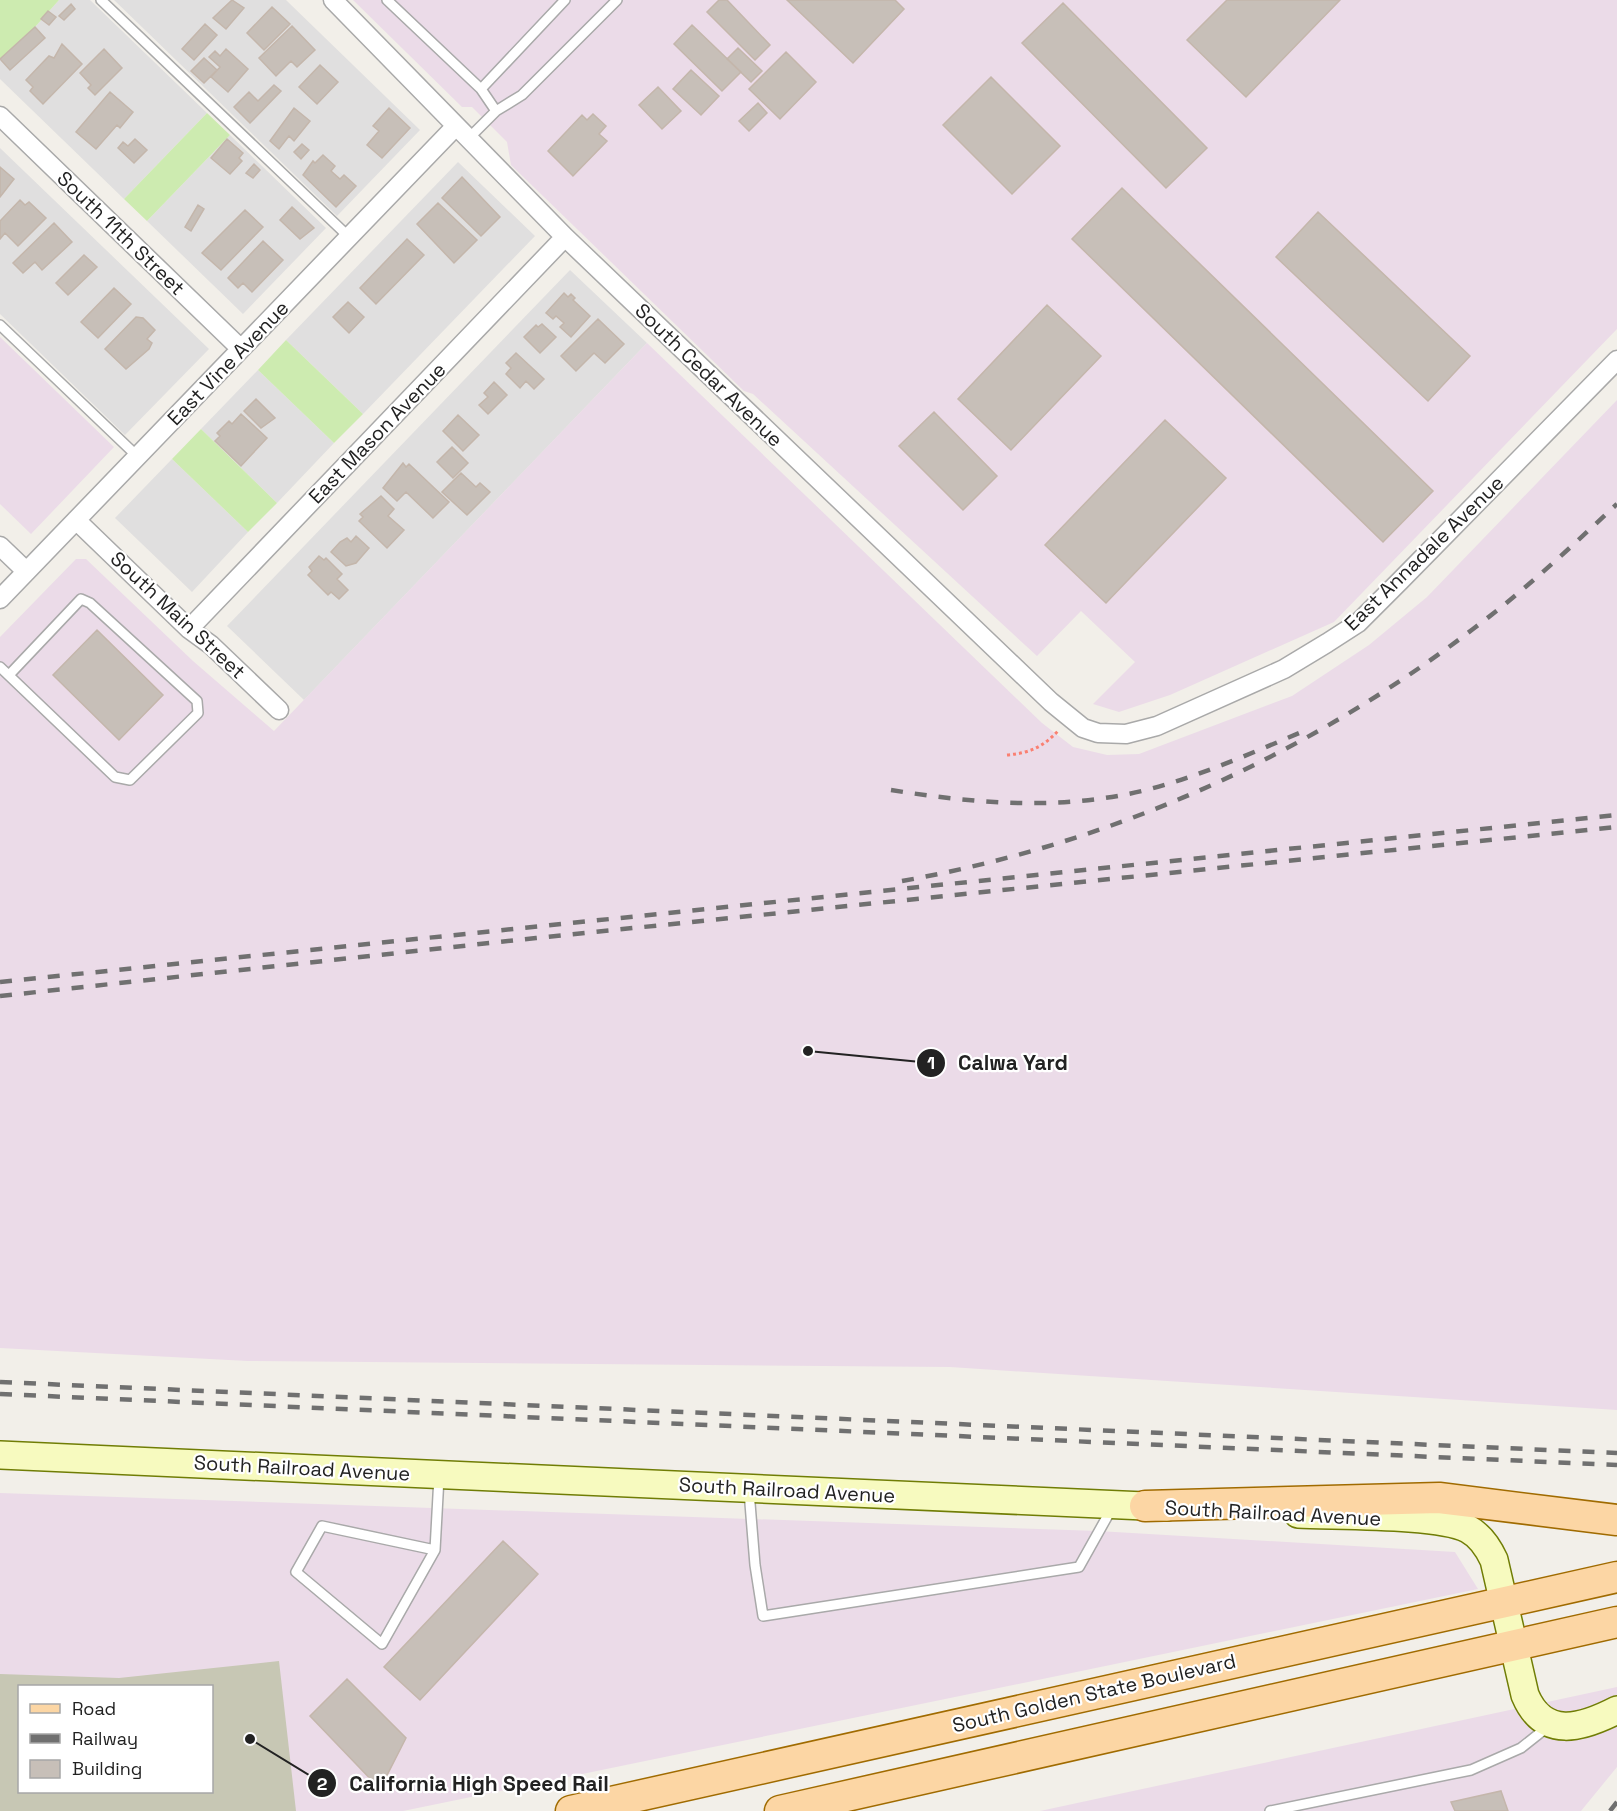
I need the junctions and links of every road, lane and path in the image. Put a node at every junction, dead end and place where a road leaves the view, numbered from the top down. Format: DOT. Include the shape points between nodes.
graph roads {
  1 [pos="101,0"];
  2 [pos="334,0"];
  3 [pos="387,0"];
  4 [pos="565,0"];
  5 [pos="616,0"];
  6 [pos="481,89"];
  7 [pos="496,111"];
  8 [pos="0,116"];
  9 [pos="461,133"];
  10 [pos="349,237"];
  11 [pos="565,237"];
  12 [pos="0,325"];
  13 [pos="241,349"];
  14 [pos="1617,360"];
  15 [pos="137,456"];
  16 [pos="76,520"];
  17 [pos="0,546"];
  18 [pos="26,571"];
  19 [pos="0,599"];
  20 [pos="189,628"];
  21 [pos="0,667"];
  22 [pos="9,675"];
  23 [pos="279,710"];
  24 [pos="1069,719"];
  25 [pos="1098,734"];
  26 [pos="1006,755"];
  27 [pos="0,1455"];
  28 [pos="439,1475"];
  29 [pos="749,1489"];
  30 [pos="1114,1505"];
  31 [pos="1145,1506"];
  32 [pos="1617,1520"];
  33 [pos="435,1550"];
  34 [pos="1617,1577"];
  35 [pos="1617,1622"];
  36 [pos="1510,1623"];
  37 [pos="1617,1710"];
  38 [pos="1552,1724"];
  39 [pos="571,1811"];
  40 [pos="780,1811"];
  41 [pos="1270,1811"];
  1 -- 10 [label="lane"];
  2 -- 9 [label="street, South Cedar Avenue"];
  3 -- 6 [label="lane"];
  4 -- 6 [label="lane"];
  5 -- 7 [label="lane" via="522,95"];
  6 -- 7 [label="lane"];
  7 -- 9 [label="lane"];
  8 -- 13 [label="street, South 11th Street"];
  9 -- 10 [label="street, East Vine Avenue"];
  9 -- 11 [label="street, South Cedar Avenue"];
  10 -- 13 [label="street, East Vine Avenue"];
  11 -- 20 [label="street, East Mason Avenue"];
  11 -- 24 [label="street, South Cedar Avenue"];
  12 -- 15 [label="lane"];
  13 -- 15 [label="street, East Vine Avenue"];
  14 -- 25 [label="street, East Annadale Avenue" via="1358,623 1284,669 1157,726 1126,734"];
  15 -- 16 [label="street, East Vine Avenue"];
  16 -- 18 [label="street, East Vine Avenue"];
  16 -- 20 [label="street, South Main Street"];
  17 -- 18 [label="street"];
  18 -- 19 [label="street, East Vine Avenue"];
  20 -- 23 [label="street, South Main Street"];
  21 -- 22 [label="lane"];
  22 -- 22 [label="lane" via="115,777 130,780 198,713 197,700 81,599"];
  24 -- 25 [label="street, South Cedar Avenue"];
  24 -- 26 [label="path" via="1050,740 1029,753"];
  27 -- 28 [label="street, South Railroad Avenue"];
  28 -- 29 [label="street, South Railroad Avenue"];
  28 -- 33 [label="lane"];
  29 -- 30 [label="street, South Railroad Avenue"];
  29 -- 30 [label="lane" via="754,1565 763,1616 1079,1567"];
  30 -- 31 [label="street, South Railroad Avenue"];
  31 -- 32 [label="main road" via="1439,1498"];
  31 -- 36 [label="street, South Railroad Avenue" via="1457,1525 1475,1533 1490,1550"];
  33 -- 33 [label="lane" via="322,1526 296,1572 382,1644"];
  34 -- 36 [label="main road, South Golden State Boulevard"];
  35 -- 36 [label="main road, South Golden State Boulevard"];
  36 -- 38 [label="street" via="1529,1705"];
  36 -- 39 [label="main road, South Golden State Boulevard"];
  36 -- 40 [label="main road, South Golden State Boulevard"];
  37 -- 38 [label="street" via="1580,1726"];
  38 -- 41 [label="lane" via="1521,1748 1471,1770"];
}
